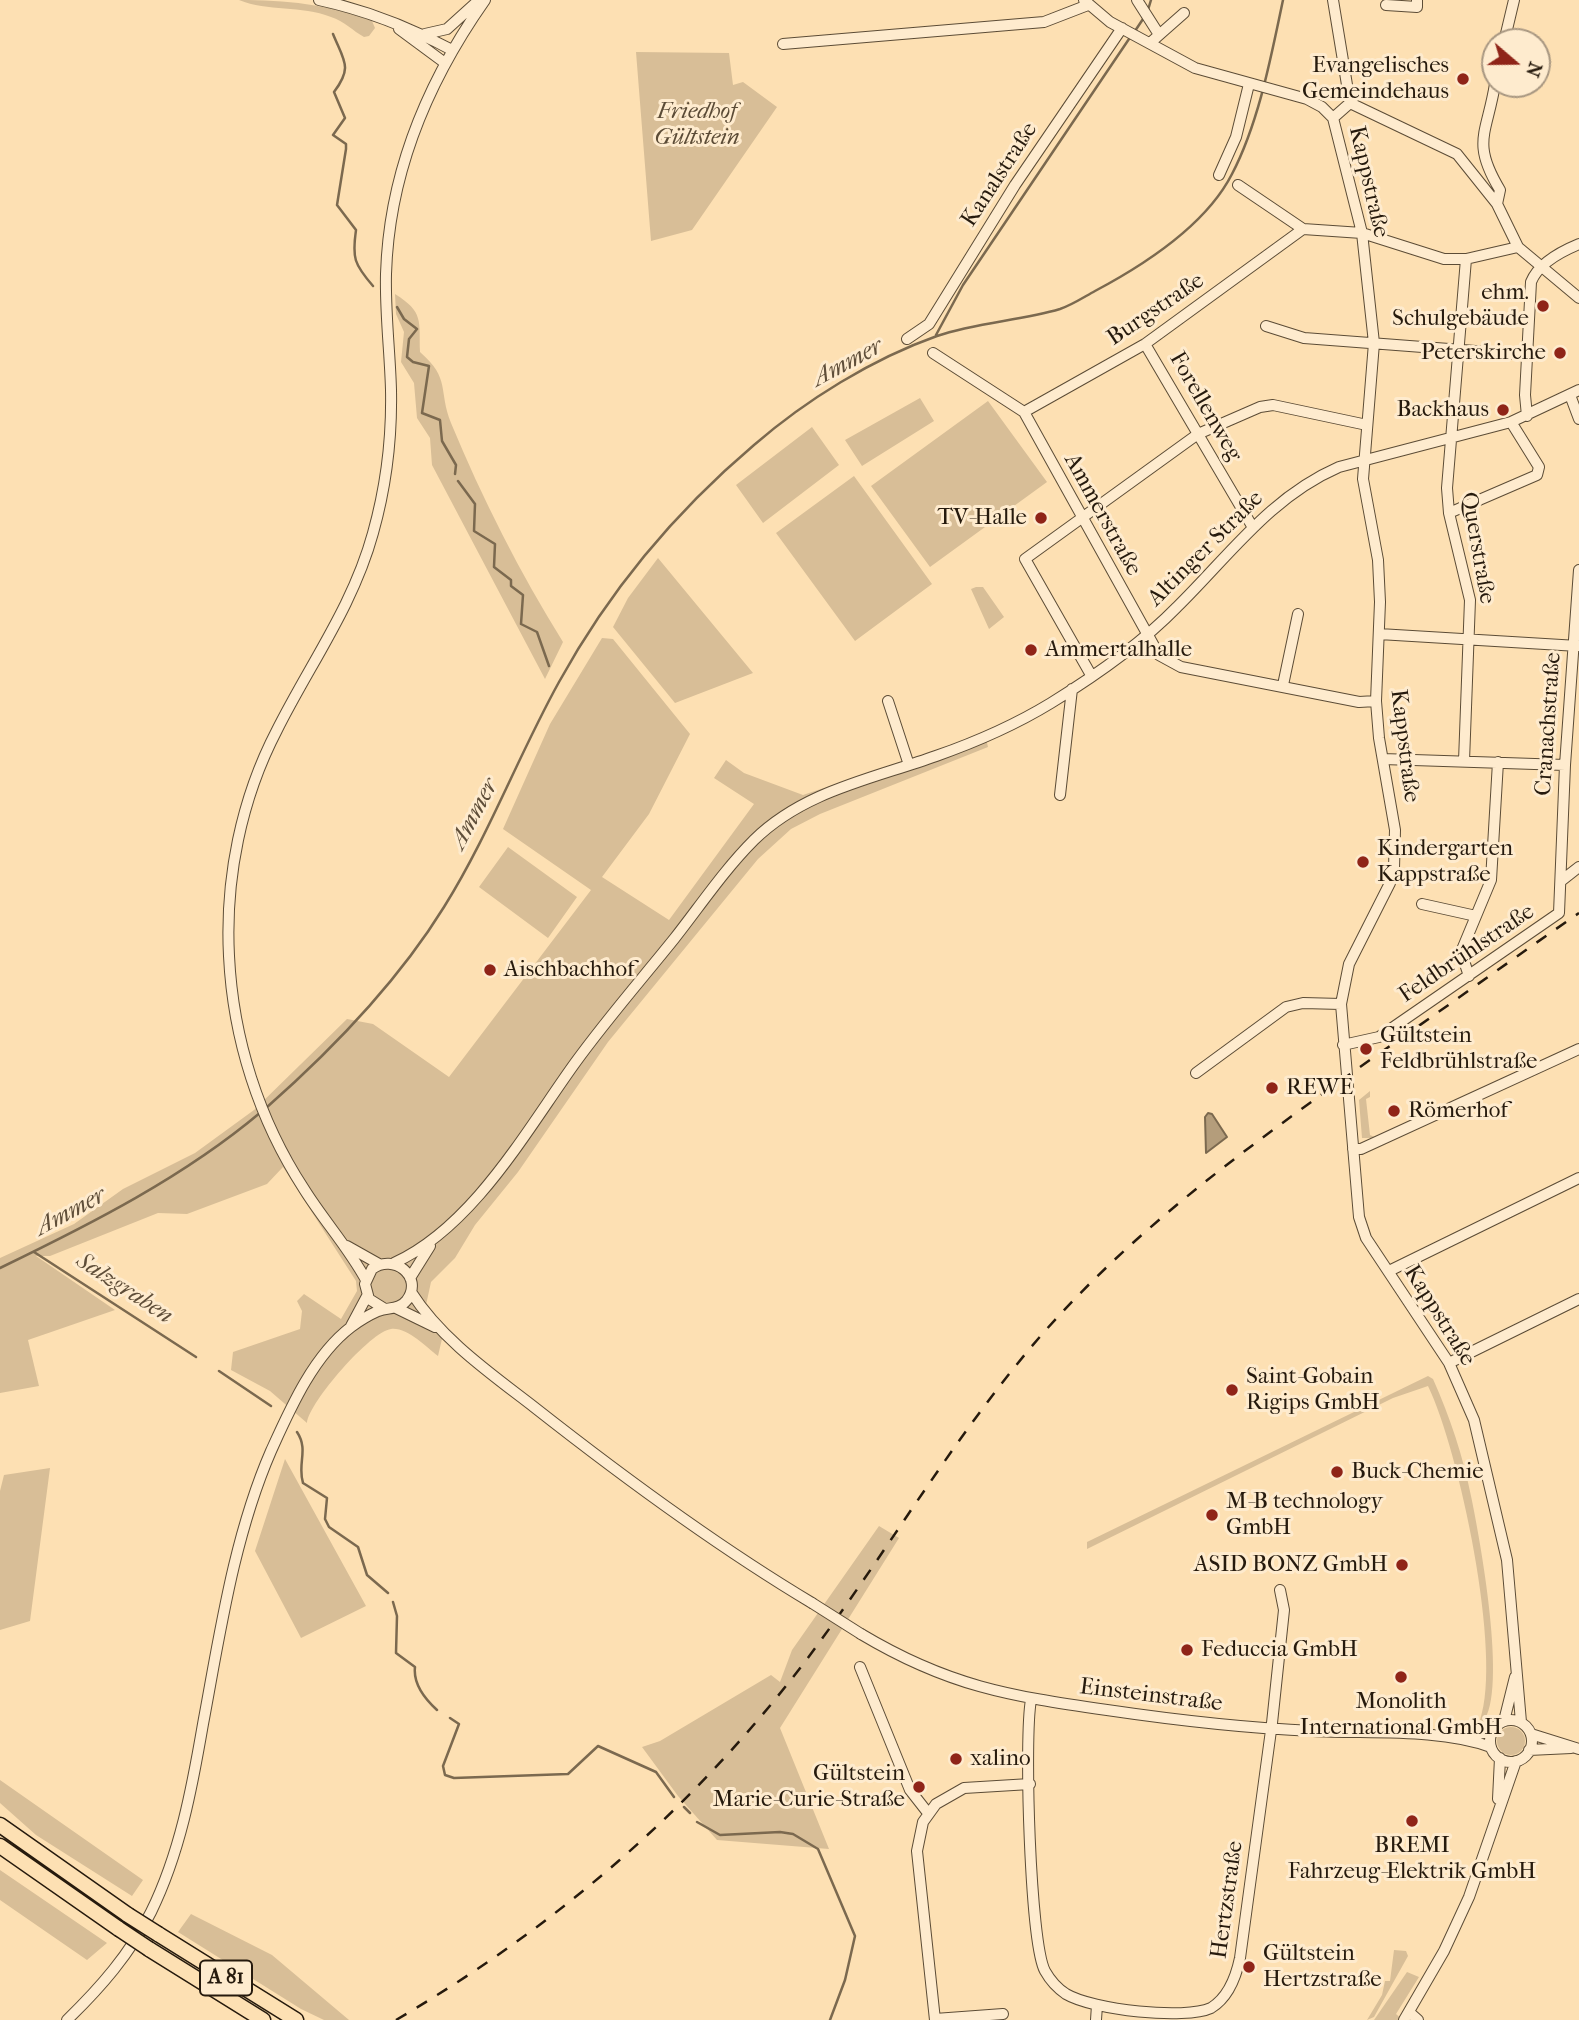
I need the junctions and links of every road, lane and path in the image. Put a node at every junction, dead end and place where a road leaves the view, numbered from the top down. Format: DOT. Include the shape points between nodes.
graph roads {
  1 [pos="319,0"];
  2 [pos="479,0"];
  3 [pos="485,0"];
  4 [pos="1137,0"];
  5 [pos="1333,0"];
  6 [pos="1417,0"];
  7 [pos="1514,0"];
  8 [pos="1086,3"];
  9 [pos="1386,5"];
  10 [pos="1184,13"];
  11 [pos="393,25"];
  12 [pos="1507,28"];
  13 [pos="1130,32"];
  14 [pos="1158,33"];
  15 [pos="421,34"];
  16 [pos="1150,43"];
  17 [pos="783,44"];
  18 [pos="452,50"];
  19 [pos="445,63"];
  20 [pos="1251,84"];
  21 [pos="1492,98"];
  22 [pos="1350,103"];
  23 [pos="1333,118"];
  24 [pos="1219,175"];
  25 [pos="1238,185"];
  26 [pos="1497,204"];
  27 [pos="1303,229"];
  28 [pos="1362,233"];
  29 [pos="1579,244"];
  30 [pos="1518,247"];
  31 [pos="1466,258"];
  32 [pos="1543,267"];
  33 [pos="1579,298"];
  34 [pos="1266,326"];
  35 [pos="907,339"];
  36 [pos="1374,343"];
  37 [pos="1145,344"];
  38 [pos="1460,351"];
  39 [pos="933,353"];
  40 [pos="1528,355"];
  41 [pos="1574,393"];
  42 [pos="1024,412"];
  43 [pos="1527,416"];
  44 [pos="1579,419"];
  45 [pos="1511,422"];
  46 [pos="1367,425"];
  47 [pos="1198,434"];
  48 [pos="1453,438"];
  49 [pos="1363,461"];
  50 [pos="1449,513"];
  51 [pos="1083,520"];
  52 [pos="1252,526"];
  53 [pos="1579,570"];
  54 [pos="1298,614"];
  55 [pos="1379,634"];
  56 [pos="1147,635"];
  57 [pos="1470,637"];
  58 [pos="1576,645"];
  59 [pos="1091,675"];
  60 [pos="1283,685"];
  61 [pos="1072,689"];
  62 [pos="888,701"];
  63 [pos="1376,701"];
  64 [pos="1383,759"];
  65 [pos="1464,761"];
  66 [pos="1498,762"];
  67 [pos="909,765"];
  68 [pos="1565,765"];
  69 [pos="1060,795"];
  70 [pos="1579,867"];
  71 [pos="1560,881"];
  72 [pos="1422,904"];
  73 [pos="1476,916"];
  74 [pos="1469,976"];
  75 [pos="1340,1004"];
  76 [pos="1343,1045"];
  77 [pos="1579,1049"];
  78 [pos="1196,1073"];
  79 [pos="1353,1149"];
  80 [pos="1579,1178"];
  81 [pos="432,1242"];
  82 [pos="347,1246"];
  83 [pos="394,1263"];
  84 [pos="379,1264"];
  85 [pos="1389,1271"];
  86 [pos="410,1278"];
  87 [pos="366,1280"];
  88 [pos="411,1292"];
  89 [pos="367,1296"];
  90 [pos="1579,1299"];
  91 [pos="397,1308"];
  92 [pos="385,1309"];
  93 [pos="349,1329"];
  94 [pos="439,1329"];
  95 [pos="1449,1363"];
  96 [pos="1280,1590"];
  97 [pos="860,1667"];
  98 [pos="1516,1673"];
  99 [pos="1031,1700"];
  100 [pos="1504,1721"];
  101 [pos="1521,1722"];
  102 [pos="1270,1729"];
  103 [pos="1492,1732"];
  104 [pos="1531,1734"];
  105 [pos="1450,1737"];
  106 [pos="1492,1747"];
  107 [pos="1576,1749"];
  108 [pos="1529,1751"];
  109 [pos="1500,1758"];
  110 [pos="1516,1761"];
  111 [pos="1030,1784"];
  112 [pos="1498,1810"];
  113 [pos="928,1813"];
  114 [pos="0,1825"];
  115 [pos="0,1846"];
  116 [pos="1097,2004"];
  117 [pos="1003,2014"];
  118 [pos="1406,2016"];
  119 [pos="67,2020"];
  120 [pos="263,2020"];
  121 [pos="296,2020"];
  122 [pos="935,2020"];
  123 [pos="1096,2020"];
  124 [pos="1418,2020"];
  1 -- 11 [label="street"];
  2 -- 15 [label="street" via="447,29"];
  3 -- 18 [label="street"];
  4 -- 14 [label="street"];
  5 -- 22 [label="street"];
  6 -- 9 [label="street" via="1417,7"];
  7 -- 12 [label="street"];
  8 -- 13 [label="street"];
  8 -- 17 [label="street" via="1044,22"];
  10 -- 14 [label="street"];
  11 -- 15 [label="street"];
  11 -- 19 [label="street"];
  13 -- 16 [label="street"];
  13 -- 35 [label="street, Kanalstraße" via="1015,185 929,324"];
  14 -- 16 [label="street"];
  15 -- 18 [label="street"];
  16 -- 20 [label="street" via="1195,68"];
  18 -- 19 [label="street"];
  19 -- 82 [label="street" via="414,134 390,219 386,272 390,437 374,531 348,604 265,755 234,862 228,926 239,1034 258,1098 304,1190"];
  20 -- 23 [label="street" via="1307,99"];
  20 -- 24 [label="street"];
  21 -- 26 [label="street" via="1482,148 1485,165 1500,190"];
  22 -- 23 [label="street"];
  22 -- 26 [label="street" via="1457,154"];
  23 -- 28 [label="street, Kappstraße"];
  25 -- 27 [label="street"];
  26 -- 30 [label="street"];
  27 -- 28 [label="street"];
  27 -- 37 [label="street, Burgstraße"];
  28 -- 31 [label="street" via="1444,259"];
  28 -- 36 [label="street, Kappstraße"];
  29 -- 32 [label="street"];
  30 -- 31 [label="street"];
  30 -- 32 [label="street"];
  31 -- 38 [label="street, Querstraße"];
  32 -- 33 [label="street"];
  32 -- 40 [label="street" via="1531,282"];
  34 -- 36 [label="street" via="1304,338"];
  36 -- 38 [label="street"];
  36 -- 46 [label="street, Kappstraße"];
  37 -- 42 [label="street, Burgstraße"];
  37 -- 47 [label="street, Forellenweg"];
  38 -- 40 [label="street"];
  38 -- 48 [label="street, Querstraße"];
  39 -- 42 [label="street, Ammerstraße"];
  40 -- 43 [label="street"];
  41 -- 43 [label="street, Altinger Straße"];
  41 -- 44 [label="street"];
  42 -- 51 [label="street, Ammerstraße"];
  43 -- 45 [label="street, Altinger Straße"];
  45 -- 48 [label="street, Altinger Straße"];
  45 -- 50 [label="street" via="1539,467 1537,475"];
  46 -- 47 [label="street" via="1273,405"];
  46 -- 49 [label="street, Kappstraße"];
  47 -- 51 [label="street"];
  47 -- 52 [label="street, Forellenweg"];
  48 -- 49 [label="street, Altinger Straße"];
  48 -- 50 [label="street, Querstraße"];
  49 -- 52 [label="street, Altinger Straße" via="1316,477"];
  49 -- 55 [label="street, Kappstraße" via="1378,560"];
  50 -- 57 [label="street, Querstraße" via="1470,600"];
  51 -- 56 [label="street, Ammerstraße"];
  51 -- 59 [label="street" via="1025,559"];
  52 -- 56 [label="street, Altinger Straße"];
  53 -- 58 [label="street, Cranachstraße"];
  54 -- 60 [label="street"];
  55 -- 57 [label="street"];
  55 -- 63 [label="street, Kappstraße"];
  56 -- 59 [label="street, Altinger Straße"];
  56 -- 60 [label="street, Ammerstraße" via="1159,655 1181,667"];
  57 -- 58 [label="street"];
  57 -- 65 [label="street, Querstraße"];
  58 -- 68 [label="street, Cranachstraße"];
  59 -- 61 [label="street, Altinger Straße"];
  60 -- 63 [label="street, Ammerstraße" via="1359,702"];
  61 -- 67 [label="street, Altinger Straße" via="988,736"];
  61 -- 69 [label="street"];
  62 -- 67 [label="street"];
  63 -- 64 [label="street, Kappstraße"];
  64 -- 65 [label="street"];
  64 -- 75 [label="street, Kappstraße" via="1395,830 1394,868 1349,964"];
  65 -- 66 [label="street"];
  66 -- 68 [label="street"];
  66 -- 73 [label="street" via="1491,880"];
  67 -- 81 [label="street, Altinger Straße" via="807,801 755,838 592,1040 482,1189"];
  68 -- 71 [label="street, Cranachstraße"];
  70 -- 71 [label="street"];
  71 -- 74 [label="street, Feldbrühlstraße" via="1558,915"];
  72 -- 73 [label="street"];
  73 -- 74 [label="street" via="1461,952"];
  74 -- 76 [label="street, Feldbrühlstraße" via="1379,1037"];
  75 -- 76 [label="street, Kappstraße"];
  75 -- 78 [label="street" via="1286,1007"];
  76 -- 79 [label="street, Kappstraße"];
  77 -- 79 [label="street"];
  79 -- 85 [label="street, Kappstraße" via="1359,1217 1366,1238"];
  80 -- 85 [label="street"];
  81 -- 83 [label="street"];
  81 -- 86 [label="street"];
  82 -- 84 [label="street"];
  82 -- 87 [label="street"];
  83 -- 84 [label="street"];
  83 -- 86 [label="street"];
  84 -- 87 [label="street"];
  85 -- 95 [label="street, Kappstraße"];
  86 -- 88 [label="street"];
  87 -- 89 [label="street"];
  88 -- 91 [label="street"];
  88 -- 94 [label="street"];
  89 -- 92 [label="street"];
  89 -- 93 [label="street"];
  90 -- 95 [label="street"];
  91 -- 92 [label="street"];
  91 -- 94 [label="street"];
  92 -- 93 [label="street"];
  93 -- 119 [label="street" via="294,1403 259,1486 227,1601 194,1773 168,1872 123,1958"];
  94 -- 99 [label="street, Einsteinstraße, bridge" via="609,1464 741,1558 861,1634 951,1679"];
  95 -- 98 [label="street, Kappstraße" via="1474,1420 1493,1495 1512,1598"];
  96 -- 102 [label="street, Hertzstraße" via="1283,1609"];
  97 -- 113 [label="street" via="910,1790"];
  98 -- 100 [label="street, Kappstraße"];
  98 -- 101 [label="street, Kappstraße"];
  99 -- 102 [label="street, Einsteinstraße"];
  99 -- 111 [label="street, Hertzstraße"];
  100 -- 101 [label="street"];
  100 -- 103 [label="street"];
  101 -- 104 [label="street"];
  102 -- 105 [label="street, Einsteinstraße"];
  102 -- 116 [label="street, Hertzstraße" via="1240,1958 1232,1985 1214,2006 1188,2016"];
  103 -- 105 [label="street, Einsteinstraße"];
  103 -- 106 [label="street"];
  104 -- 107 [label="street"];
  104 -- 108 [label="street"];
  105 -- 106 [label="street, Einsteinstraße"];
  106 -- 109 [label="street"];
  107 -- 108 [label="street"];
  108 -- 110 [label="street"];
  109 -- 110 [label="street"];
  109 -- 112 [label="street"];
  110 -- 112 [label="street"];
  111 -- 113 [label="street" via="964,1788"];
  111 -- 116 [label="street, Hertzstraße" via="1041,1962 1060,1990"];
  112 -- 118 [label="street" via="1469,1897"];
  113 -- 122 [label="street" via="917,1851"];
  114 -- 121 [label="highway, A 81, bridge" via="128,1915"];
  115 -- 120 [label="highway, A 81, bridge" via="149,1949"];
  116 -- 123 [label="street"];
  117 -- 122 [label="street"];
  118 -- 124 [label="street"];
}
